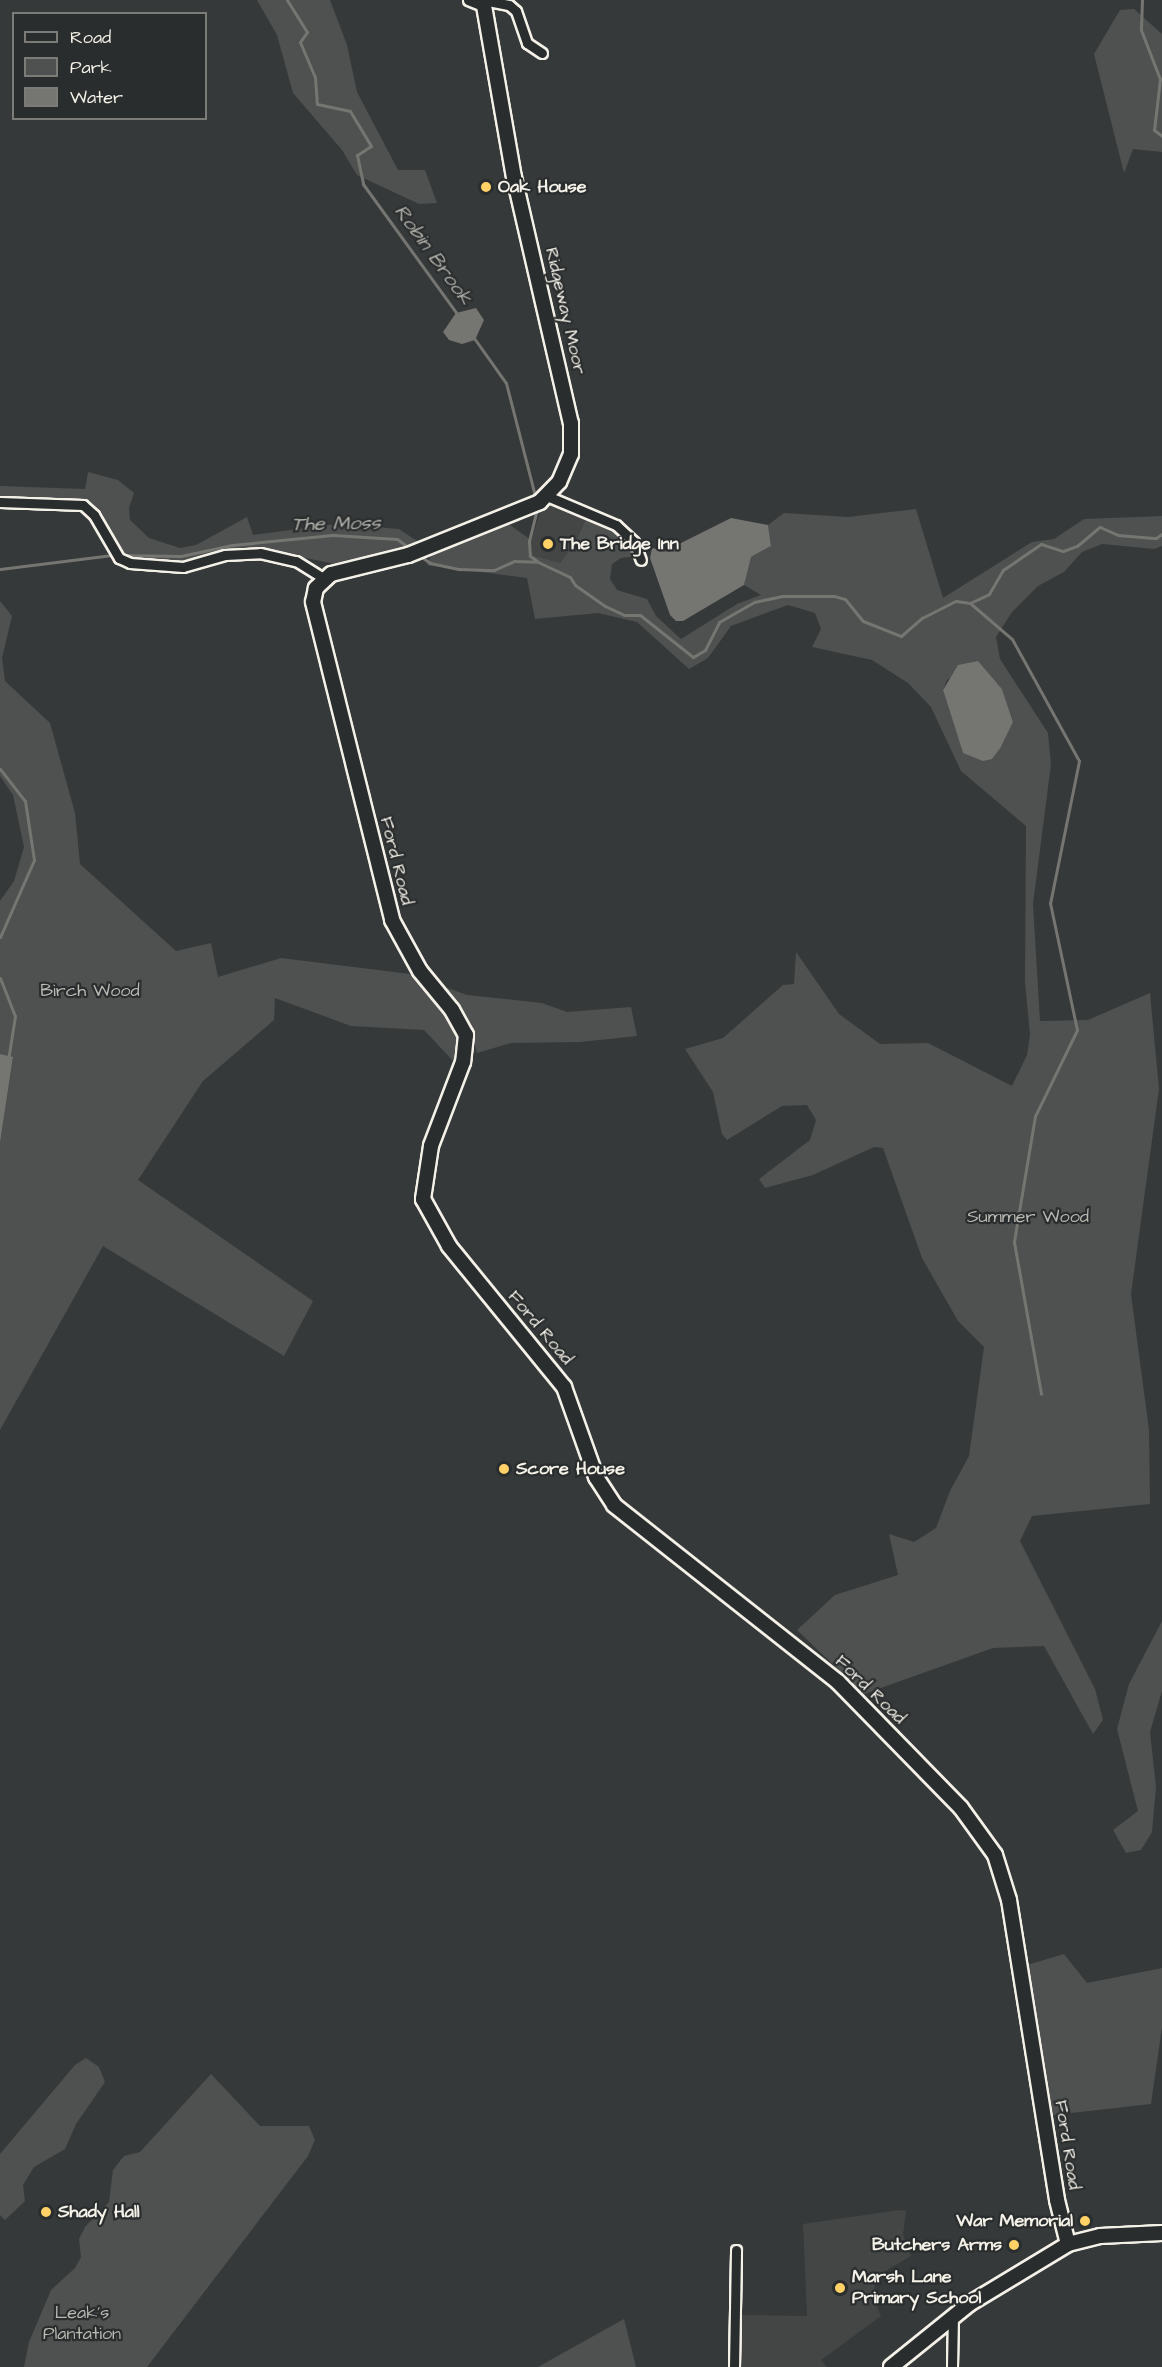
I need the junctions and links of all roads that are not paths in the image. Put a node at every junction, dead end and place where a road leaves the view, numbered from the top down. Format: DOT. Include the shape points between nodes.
graph roads {
  1 [pos="468,0"];
  2 [pos="483,2"];
  3 [pos="542,53"];
  4 [pos="540,501"];
  5 [pos="0,502"];
  6 [pos="641,560"];
  7 [pos="325,579"];
  8 [pos="1162,2233"];
  9 [pos="1068,2244"];
  10 [pos="735,2250"];
  11 [pos="953,2316"];
  12 [pos="734,2367"];
  13 [pos="891,2367"];
  14 [pos="952,2367"];
  1 -- 2 [label="street"];
  2 -- 3 [label="street" via="509,5 516,11 527,43"];
  2 -- 4 [label="street, Ridgeway Moor" via="514,177 573,435 568,464"];
  4 -- 6 [label="street" via="616,525 634,542"];
  4 -- 7 [label="street" via="408,555 338,571"];
  5 -- 7 [label="street" via="82,505 93,515 119,558 130,563 183,567 225,555 260,553 296,561"];
  7 -- 9 [label="street, Ford Road" via="314,594 314,615 392,920 420,971 452,1010 466,1035 463,1062 431,1146 423,1186 428,1213 489,1297 561,1381 596,1477 614,1505 837,1682 961,1808 995,1856 1009,1900 1052,2169"];
  8 -- 9 [label="street" via="1100,2236"];
  9 -- 11 [label="street"];
  10 -- 12 [label="street"];
  11 -- 13 [label="street"];
  11 -- 14 [label="street"];
}
